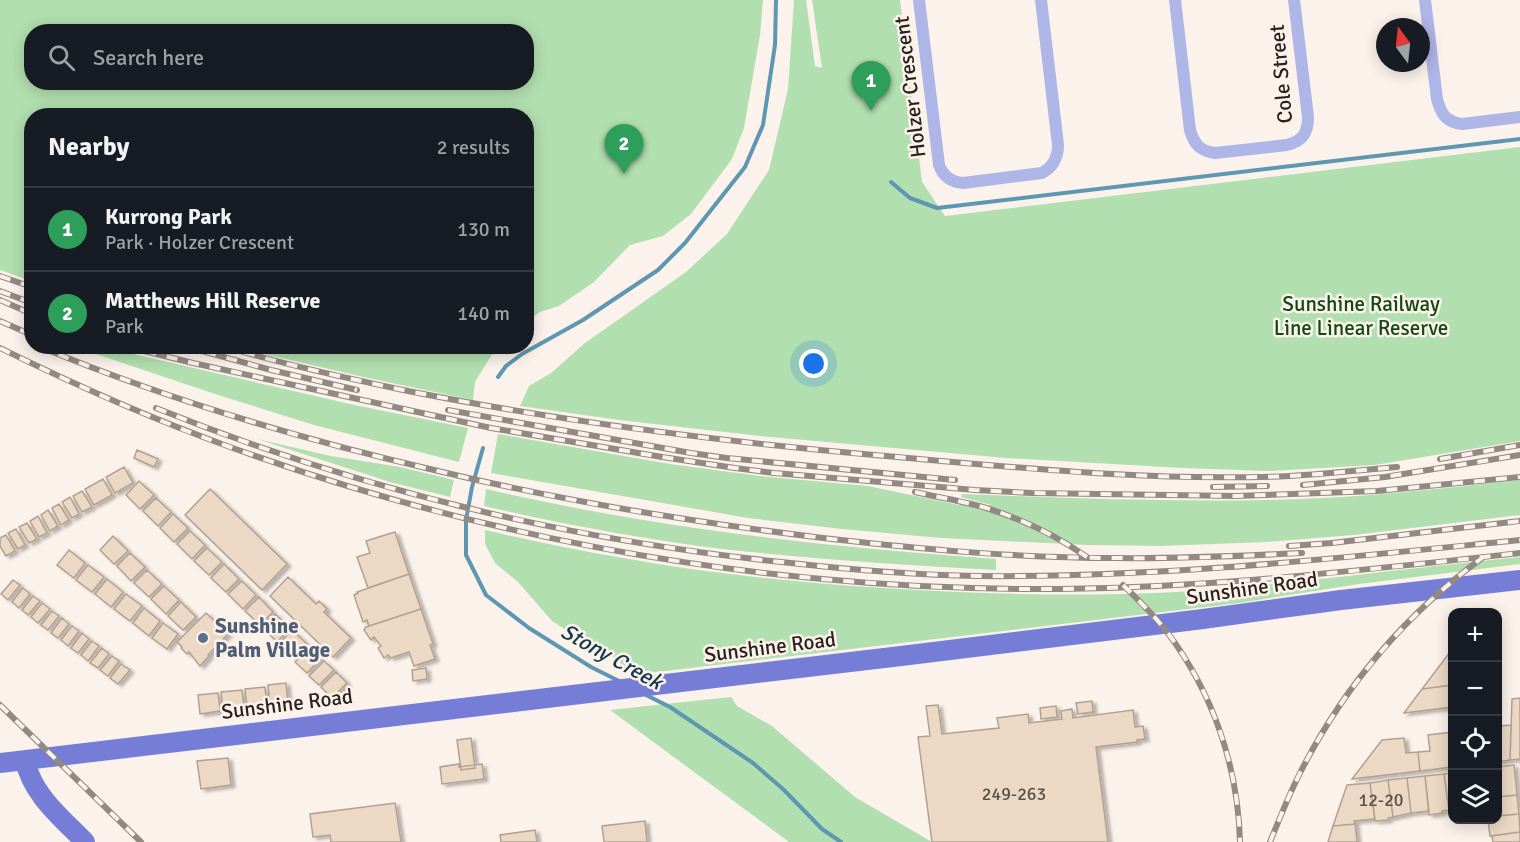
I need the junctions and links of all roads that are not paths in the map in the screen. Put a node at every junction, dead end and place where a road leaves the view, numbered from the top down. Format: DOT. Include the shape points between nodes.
graph roads {
  1 [pos="919,0"];
  2 [pos="1041,0"];
  3 [pos="1175,0"];
  4 [pos="1294,0"];
  5 [pos="1425,0"];
  6 [pos="1520,117"];
  7 [pos="1520,580"];
  8 [pos="25,760"];
  9 [pos="0,763"];
  10 [pos="86,842"];
  1 -- 2 [label="street, Holzer Crescent" via="939,165 947,177 963,183 1042,173 1057,159"];
  3 -- 4 [label="street, Cole Street" via="1190,130 1200,149 1215,153 1287,145 1306,131 1308,117"];
  5 -- 6 [label="street" via="1437,99 1444,117 1462,124"];
  7 -- 8 [label="main road, Sunshine Road"];
  8 -- 9 [label="main road, Sunshine Road"];
  8 -- 10 [label="main road" via="32,783 42,798"];
}
